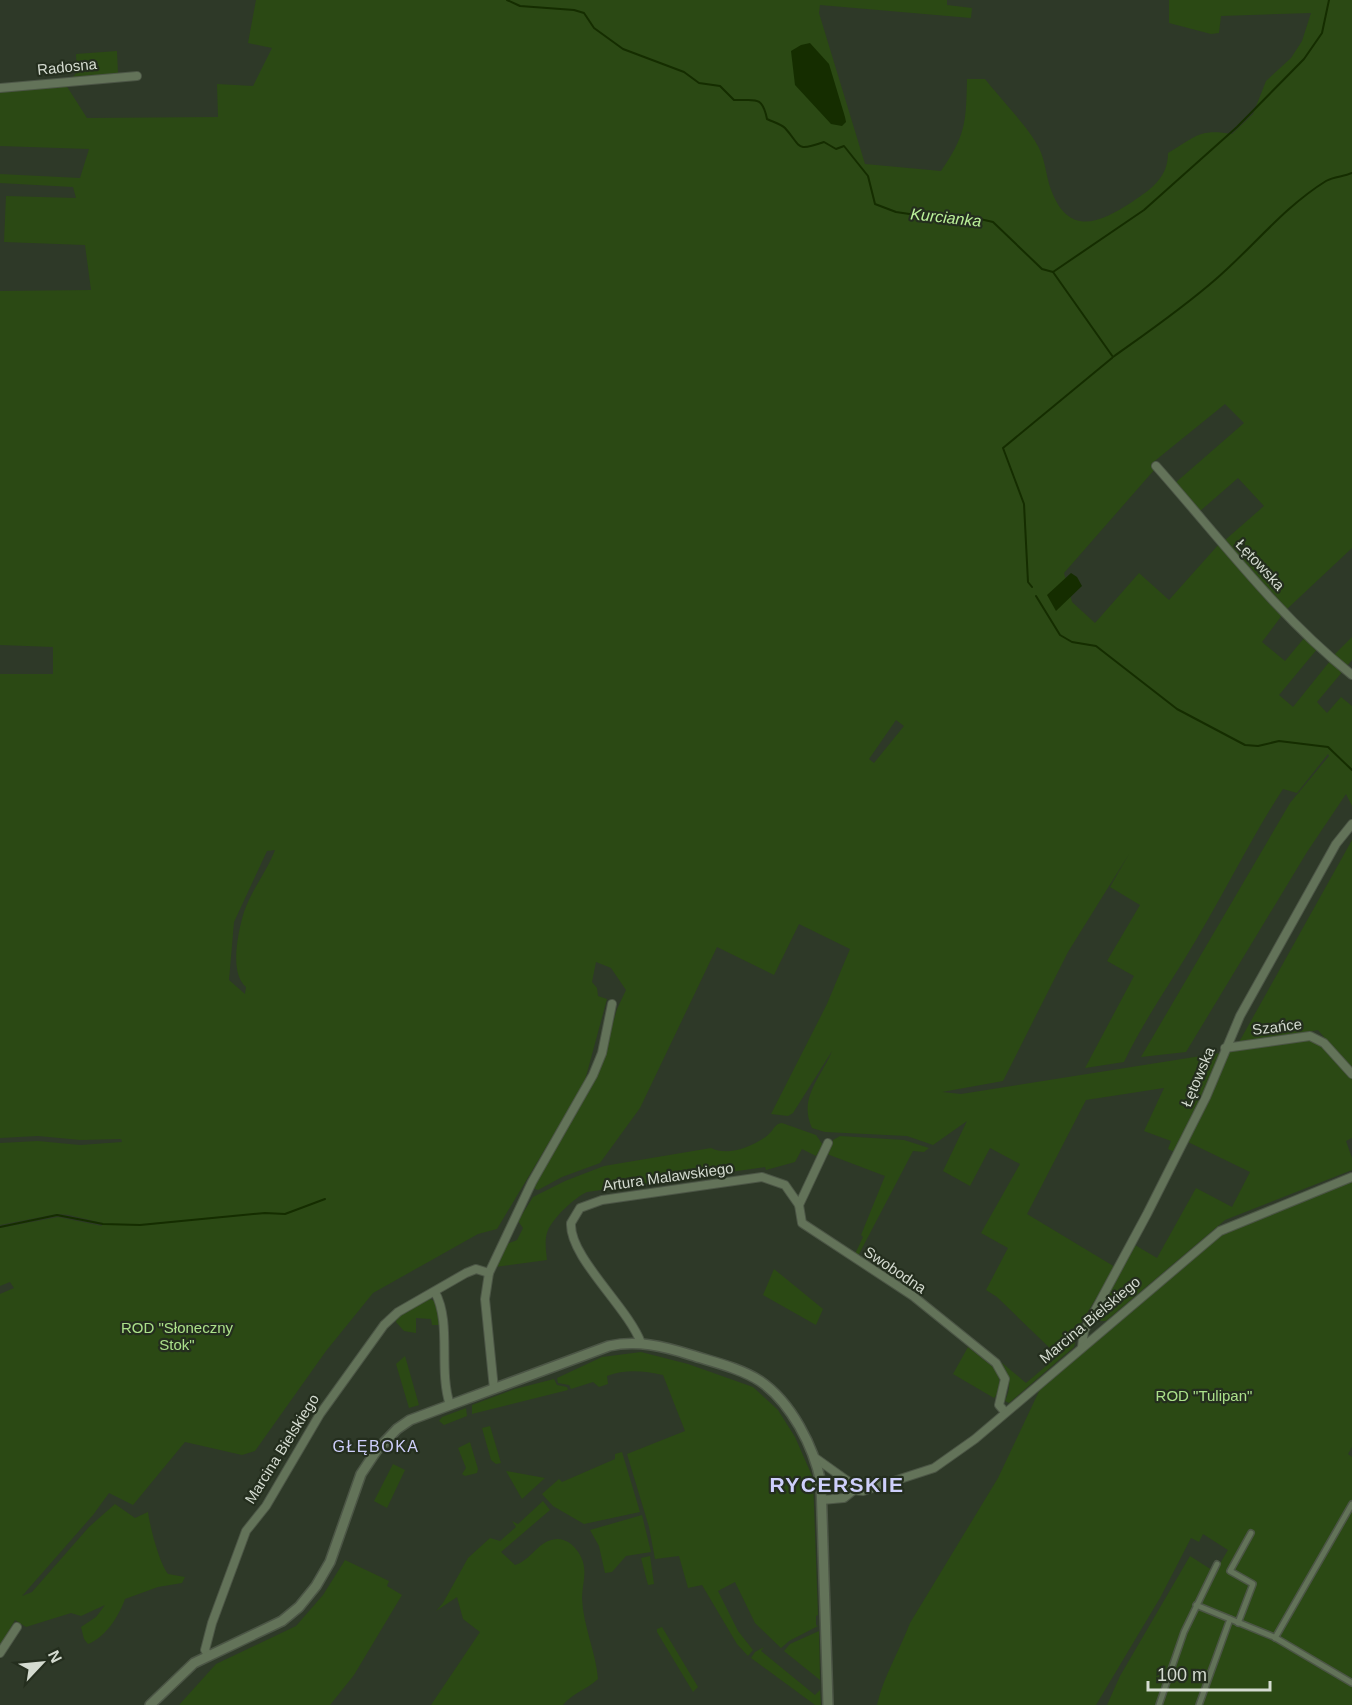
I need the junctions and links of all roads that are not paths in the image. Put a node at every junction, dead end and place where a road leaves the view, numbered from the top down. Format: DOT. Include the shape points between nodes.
graph roads {
  1 [pos="137,76"];
  2 [pos="0,88"];
  3 [pos="1156,466"];
  4 [pos="1352,675"];
  5 [pos="1352,824"];
  6 [pos="612,1004"];
  7 [pos="1225,1048"];
  8 [pos="1352,1074"];
  9 [pos="828,1143"];
  10 [pos="1352,1177"];
  11 [pos="800,1205"];
  12 [pos="489,1273"];
  13 [pos="435,1292"];
  14 [pos="641,1343"];
  15 [pos="1082,1347"];
  16 [pos="494,1389"];
  17 [pos="450,1404"];
  18 [pos="1005,1412"];
  19 [pos="814,1457"];
  20 [pos="836,1473"];
  21 [pos="821,1483"];
  22 [pos="854,1490"];
  23 [pos="822,1500"];
  24 [pos="1352,1504"];
  25 [pos="1251,1533"];
  26 [pos="1217,1564"];
  27 [pos="1196,1605"];
  28 [pos="1230,1620"];
  29 [pos="1238,1623"];
  30 [pos="16,1627"];
  31 [pos="1275,1638"];
  32 [pos="0,1653"];
  33 [pos="208,1655"];
  34 [pos="1352,1683"];
  35 [pos="150,1705"];
  36 [pos="828,1705"];
  37 [pos="1159,1705"];
  38 [pos="1199,1705"];
  1 -- 2 [label="street, Radosna"];
  3 -- 4 [label="street, Łętowska" via="1235,559"];
  5 -- 7 [label="street, Łętowska" via="1336,844"];
  6 -- 12 [label="street" via="602,1053 593,1075 532,1182"];
  7 -- 8 [label="street, Szańce" via="1310,1036 1324,1043"];
  7 -- 15 [label="street, Łętowska" via="1206,1097 1148,1214 1084,1331"];
  9 -- 11 [label="street"];
  10 -- 15 [label="street, Marcina Bielskiego" via="1220,1231"];
  11 -- 14 [label="street, Artura Malawskiego" via="785,1185 762,1177 585,1204 571,1223 574,1242 632,1323"];
  11 -- 18 [label="street, Swobodna" via="800,1218 806,1227 913,1296 996,1363 1005,1379 999,1405"];
  12 -- 13 [label="street, Marcina Bielskiego" via="476,1269"];
  12 -- 16 [label="street" via="485,1299"];
  13 -- 17 [label="street" via="441,1304 443,1371"];
  13 -- 33 [label="street, Marcina Bielskiego" via="398,1312 384,1325 305,1437 266,1506 246,1531 212,1623 205,1650"];
  14 -- 16 [label="street" via="609,1346"];
  14 -- 19 [label="street" via="715,1362 760,1382 795,1420"];
  15 -- 18 [label="street, Marcina Bielskiego"];
  16 -- 17 [label="street"];
  17 -- 33 [label="street" via="411,1420 377,1450 354,1488 330,1562 299,1607 282,1621"];
  18 -- 22 [label="street, Marcina Bielskiego" via="960,1452 934,1468 874,1489"];
  19 -- 20 [label="street"];
  19 -- 21 [label="street"];
  20 -- 21 [label="street"];
  20 -- 22 [label="street"];
  21 -- 23 [label="street"];
  22 -- 23 [label="street, Marcina Bielskiego" via="844,1498"];
  23 -- 36 [label="street"];
  24 -- 31 [label="street"];
  25 -- 29 [label="street" via="1230,1571 1253,1584"];
  26 -- 27 [label="street"];
  27 -- 28 [label="street"];
  27 -- 37 [label="street"];
  28 -- 29 [label="street"];
  28 -- 38 [label="street"];
  29 -- 31 [label="street"];
  30 -- 32 [label="street"];
  31 -- 34 [label="street"];
  33 -- 35 [label="street" via="182,1673"];
}
